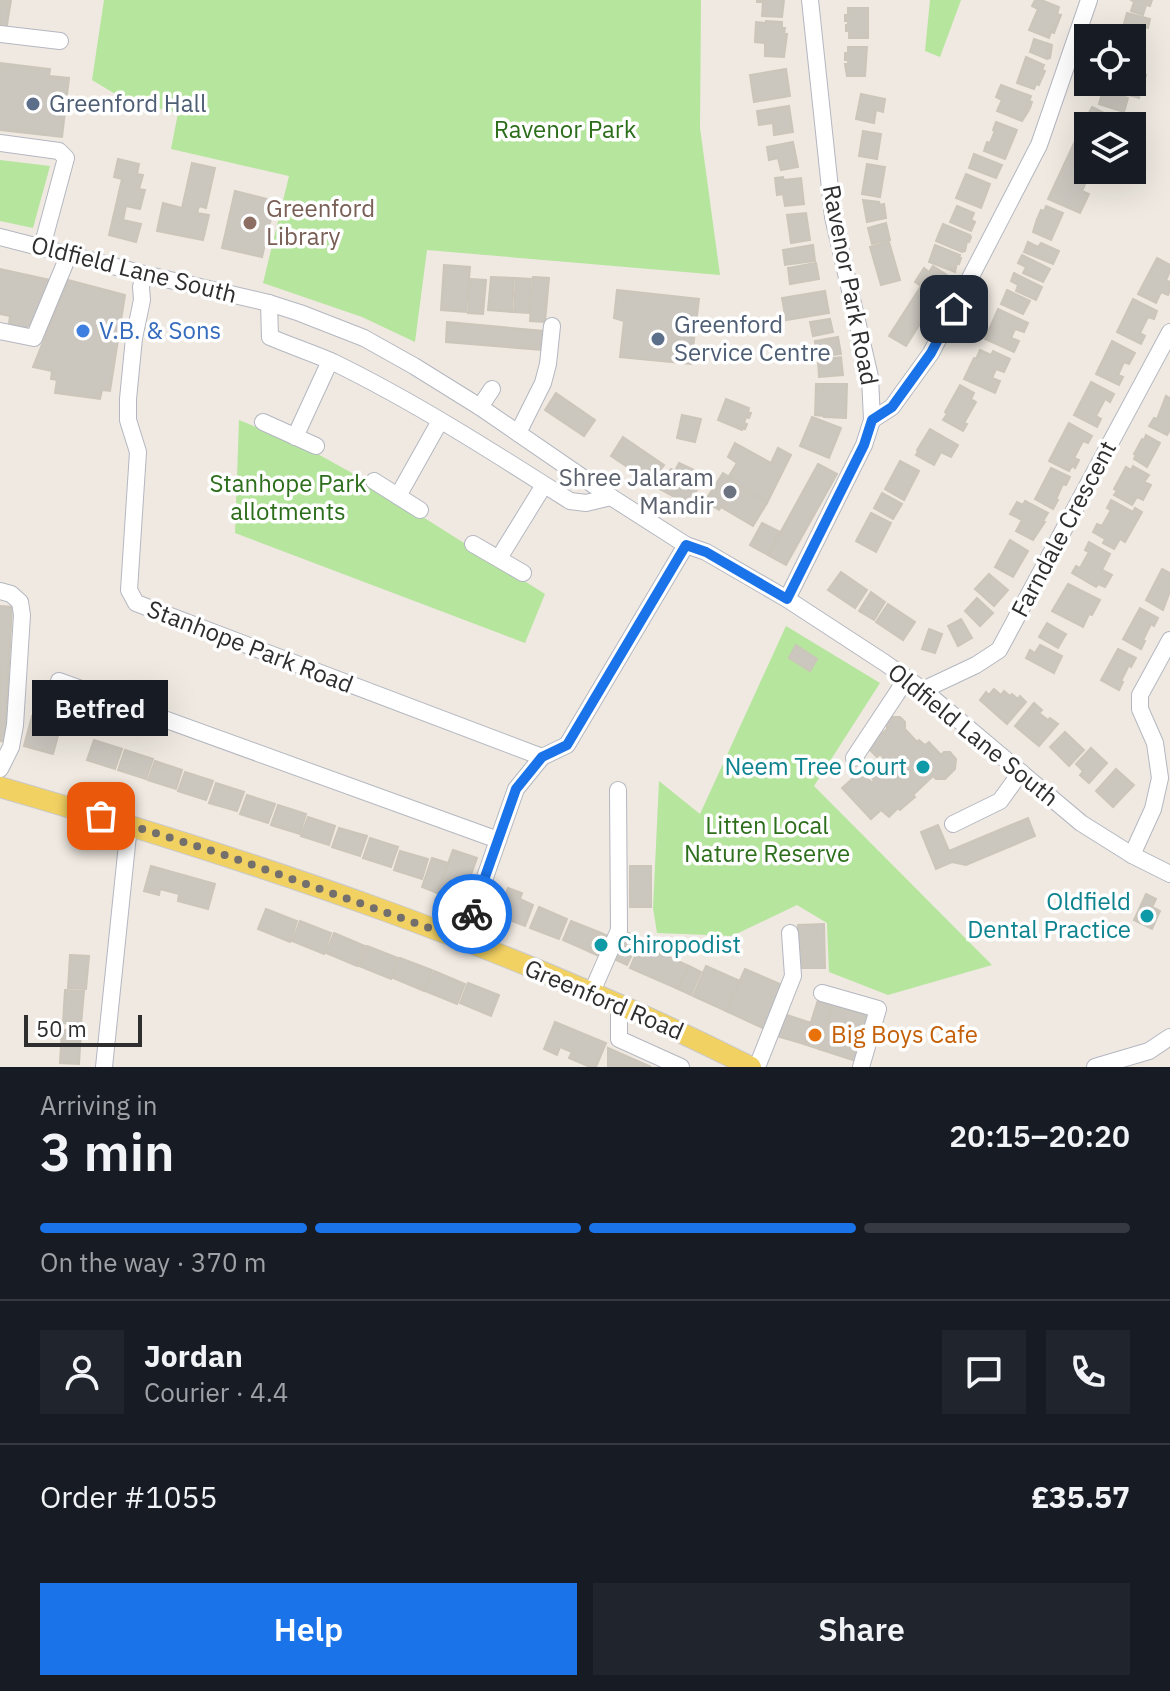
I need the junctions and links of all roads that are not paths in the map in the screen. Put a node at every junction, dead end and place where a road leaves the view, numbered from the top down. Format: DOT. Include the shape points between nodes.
graph roads {
  1 [pos="810,0"];
  2 [pos="1089,0"];
  3 [pos="0,34"];
  4 [pos="60,41"];
  5 [pos="0,143"];
  6 [pos="0,237"];
  7 [pos="42,247"];
  8 [pos="69,254"];
  9 [pos="144,274"];
  10 [pos="269,303"];
  11 [pos="552,326"];
  12 [pos="0,331"];
  13 [pos="1170,332"];
  14 [pos="330,361"];
  15 [pos="492,389"];
  16 [pos="480,407"];
  17 [pos="872,420"];
  18 [pos="440,421"];
  19 [pos="263,422"];
  20 [pos="518,433"];
  21 [pos="295,437"];
  22 [pos="316,446"];
  23 [pos="374,481"];
  24 [pos="544,485"];
  25 [pos="398,496"];
  26 [pos="611,497"];
  27 [pos="420,510"];
  28 [pos="473,544"];
  29 [pos="686,545"];
  30 [pos="499,558"];
  31 [pos="523,573"];
  32 [pos="0,591"];
  33 [pos="787,599"];
  34 [pos="1170,640"];
  35 [pos="907,678"];
  36 [pos="59,681"];
  37 [pos="923,690"];
  38 [pos="542,757"];
  39 [pos="854,758"];
  40 [pos="2,765"];
  41 [pos="1021,772"];
  42 [pos="0,787"];
  43 [pos="618,790"];
  44 [pos="953,824"];
  45 [pos="129,825"];
  46 [pos="498,840"];
  47 [pos="1132,855"];
  48 [pos="1170,874"];
  49 [pos="790,933"];
  50 [pos="463,940"];
  51 [pos="822,993"];
  52 [pos="591,994"];
  53 [pos="619,1006"];
  54 [pos="1170,1037"];
  55 [pos="745,1066"];
  56 [pos="104,1067"];
  57 [pos="681,1067"];
  58 [pos="861,1067"];
  59 [pos="1095,1067"];
  1 -- 17 [label="street, Ravenor Park Road" via="833,217 870,377"];
  2 -- 17 [label="street" via="1039,145 949,320 892,407"];
  3 -- 4 [label="street"];
  5 -- 7 [label="street" via="59,151 66,158"];
  6 -- 7 [label="street, Oldfield Lane South"];
  7 -- 8 [label="street, Oldfield Lane South"];
  8 -- 9 [label="street, Oldfield Lane South"];
  8 -- 12 [label="street" via="34,338"];
  9 -- 10 [label="street, Oldfield Lane South"];
  9 -- 38 [label="street, Stanhope Park Road" via="128,399 138,452 129,590 136,603"];
  10 -- 14 [label="street, Oldfield Lane South" via="270,337"];
  10 -- 16 [label="street, Oldfield Lane South" via="364,338"];
  11 -- 20 [label="street" via="543,383"];
  13 -- 37 [label="street, Farndale Crescent" via="999,650"];
  14 -- 18 [label="street, Oldfield Lane South"];
  14 -- 21 [label="street"];
  15 -- 16 [label="street"];
  16 -- 20 [label="street, Oldfield Lane South"];
  17 -- 33 [label="street, Ravenor Park Road"];
  18 -- 24 [label="street, Oldfield Lane South"];
  18 -- 25 [label="street"];
  19 -- 21 [label="street"];
  20 -- 26 [label="street, Oldfield Lane South"];
  21 -- 22 [label="street"];
  23 -- 25 [label="street"];
  24 -- 26 [label="street, Oldfield Lane South" via="570,501"];
  24 -- 30 [label="street"];
  25 -- 27 [label="street"];
  26 -- 29 [label="street, Oldfield Lane South"];
  28 -- 30 [label="street"];
  29 -- 33 [label="street, Oldfield Lane South"];
  29 -- 38 [label="street" via="567,745"];
  30 -- 31 [label="street"];
  32 -- 40 [label="street" via="20,602 22,615 15,725"];
  33 -- 35 [label="street, Oldfield Lane South"];
  34 -- 47 [label="street" via="1140,695 1160,778 1153,809"];
  35 -- 37 [label="street, Oldfield Lane South"];
  35 -- 39 [label="street"];
  36 -- 46 [label="street"];
  37 -- 41 [label="street, Oldfield Lane South"];
  38 -- 46 [label="street" via="516,789"];
  41 -- 44 [label="street" via="1000,801"];
  41 -- 47 [label="street, Oldfield Lane South" via="1081,823"];
  42 -- 45 [label="main road, Greenford Road"];
  43 -- 52 [label="street" via="619,930"];
  45 -- 50 [label="main road, Greenford Road"];
  45 -- 56 [label="street"];
  46 -- 50 [label="street"];
  47 -- 48 [label="street, Oldfield Lane South"];
  49 -- 55 [label="street" via="793,976"];
  50 -- 52 [label="main road, Greenford Road"];
  51 -- 58 [label="street" via="878,1009"];
  52 -- 53 [label="main road, Greenford Road"];
  53 -- 55 [label="main road, Greenford Road"];
  53 -- 57 [label="street" via="619,1039"];
  54 -- 59 [label="street" via="1149,1051"];
}
